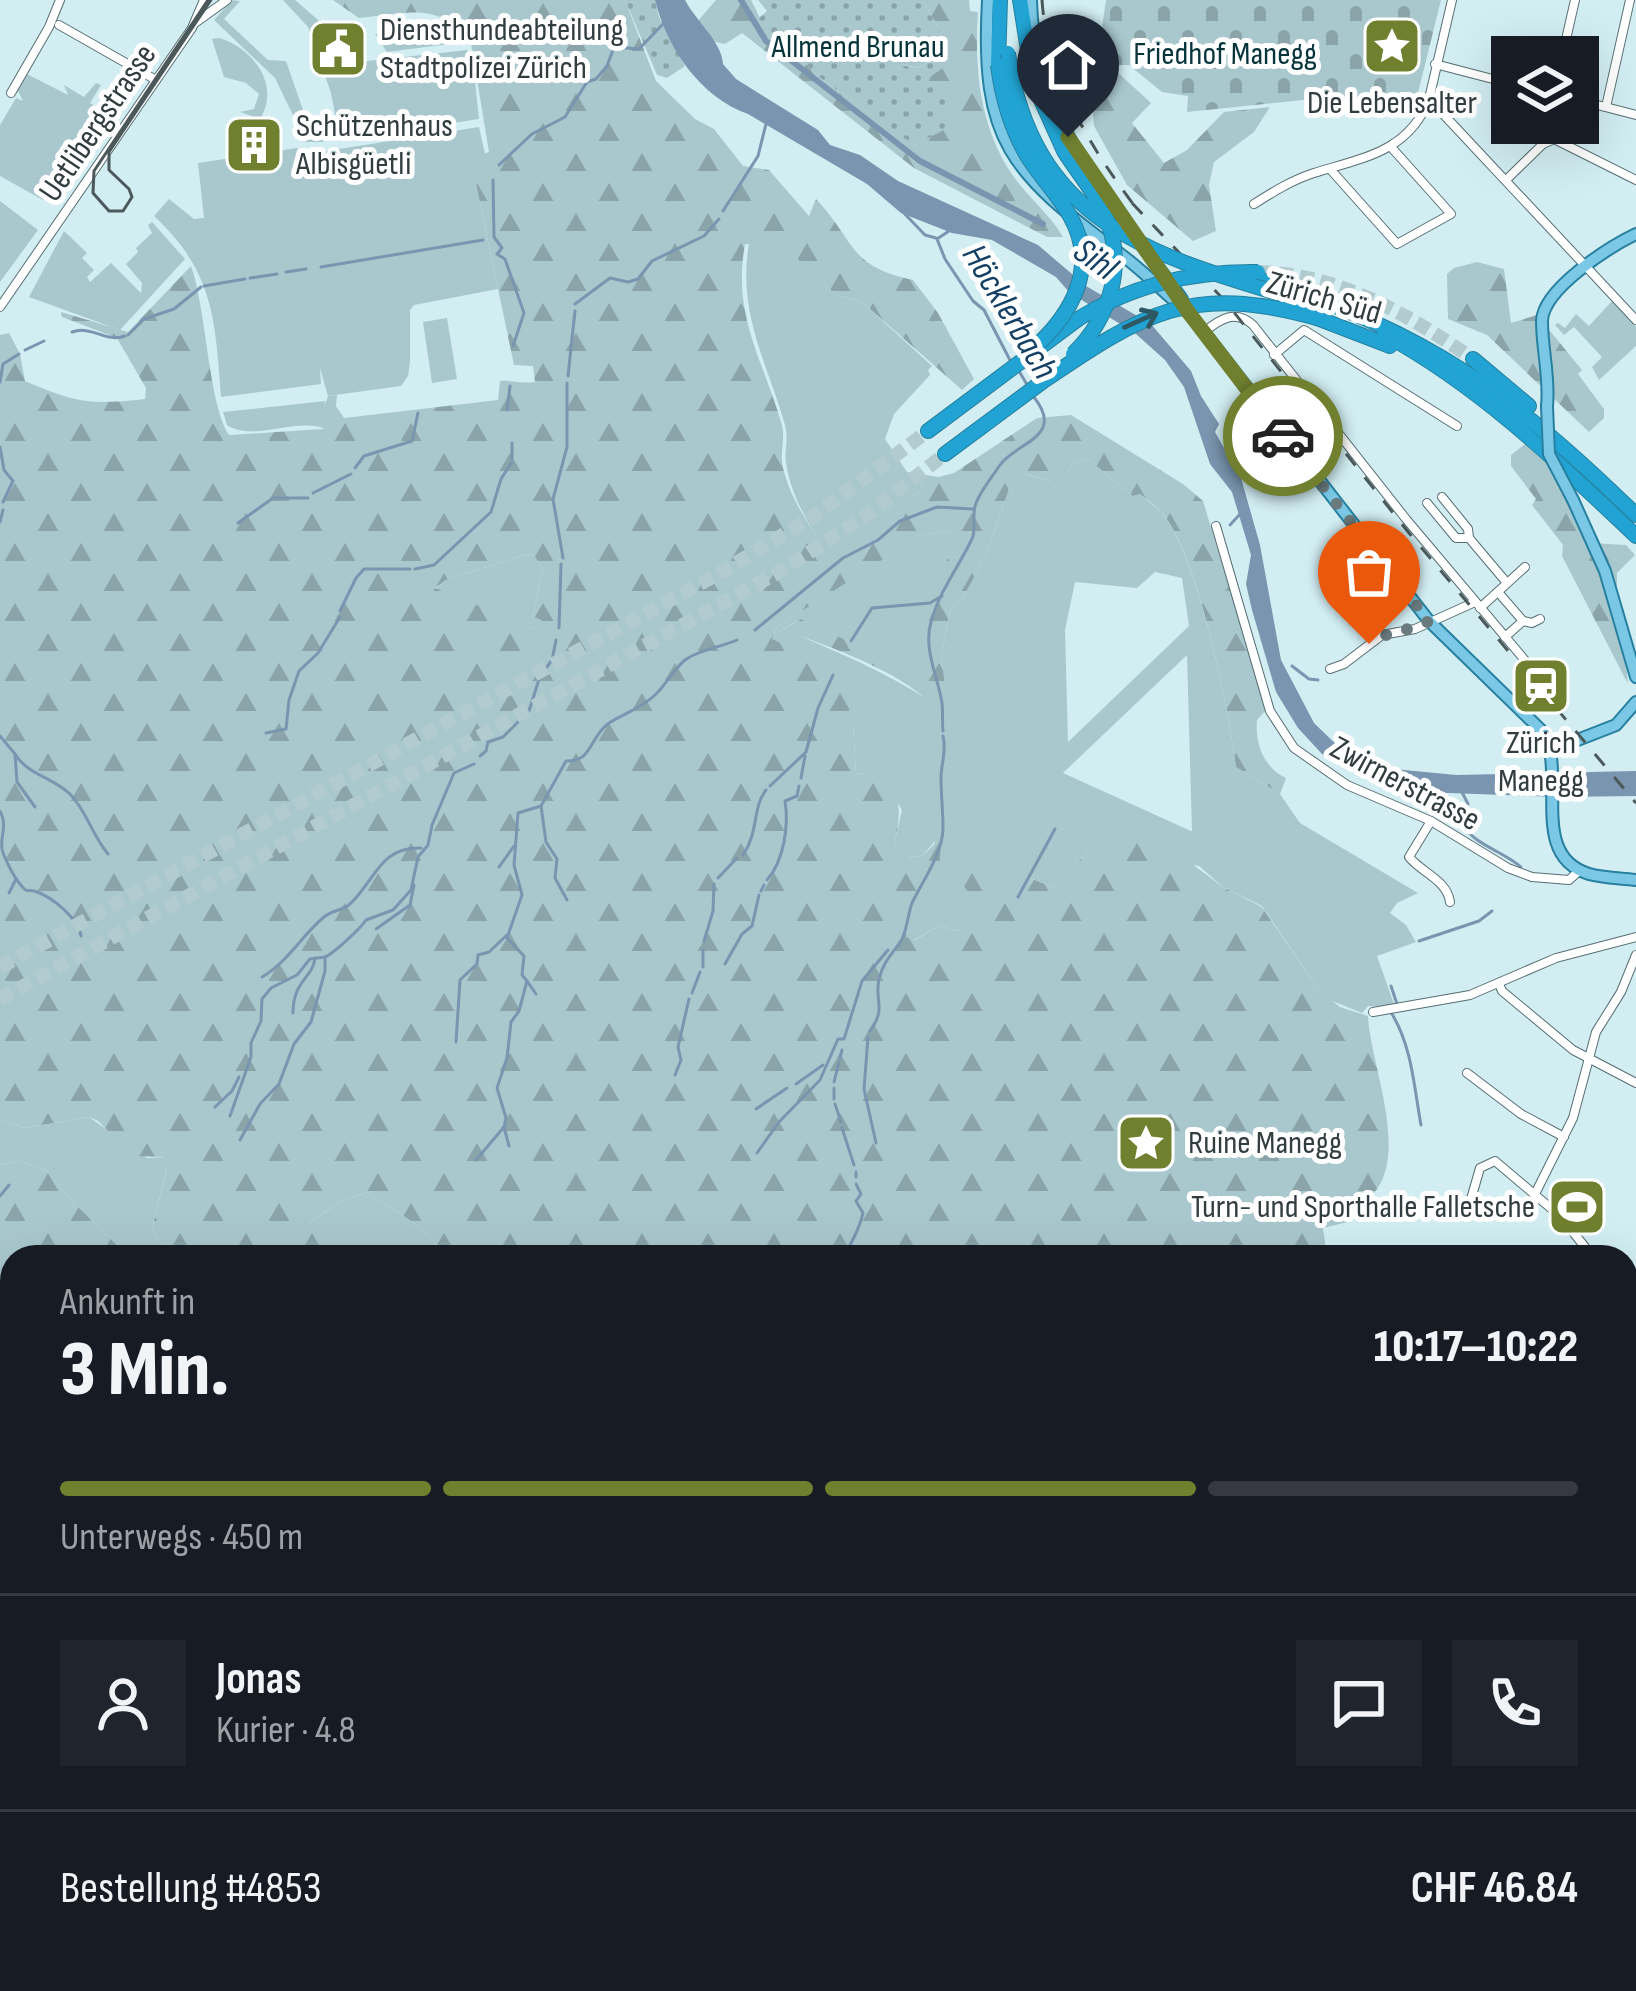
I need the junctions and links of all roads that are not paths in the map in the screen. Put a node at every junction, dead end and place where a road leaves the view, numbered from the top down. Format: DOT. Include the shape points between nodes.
graph roads {
  1 [pos="60,0"];
  2 [pos="204,0"];
  3 [pos="227,0"];
  4 [pos="988,0"];
  5 [pos="1002,0"];
  6 [pos="1017,0"];
  7 [pos="1031,0"];
  8 [pos="1452,0"];
  9 [pos="1575,0"];
  10 [pos="1630,0"];
  11 [pos="195,23"];
  12 [pos="59,25"];
  13 [pos="1567,36"];
  14 [pos="1012,55"];
  15 [pos="1435,64"];
  16 [pos="1491,79"];
  17 [pos="156,80"];
  18 [pos="10,93"];
  19 [pos="1429,98"];
  20 [pos="1599,105"];
  21 [pos="1606,107"];
  22 [pos="1636,115"];
  23 [pos="1391,147"];
  24 [pos="1330,169"];
  25 [pos="1506,180"];
  26 [pos="1636,180"];
  27 [pos="1254,204"];
  28 [pos="1630,236"];
  29 [pos="1137,239"];
  30 [pos="1636,248"];
  31 [pos="1118,252"];
  32 [pos="1587,266"];
  33 [pos="1258,272"];
  34 [pos="0,308"];
  35 [pos="1339,309"];
  36 [pos="1189,313"];
  37 [pos="1636,320"];
  38 [pos="1204,332"];
  39 [pos="1033,349"];
  40 [pos="1274,355"];
  41 [pos="1473,359"];
  42 [pos="1459,381"];
  43 [pos="1042,382"];
  44 [pos="1457,426"];
  45 [pos="928,431"];
  46 [pos="945,454"];
  47 [pos="1602,482"];
  48 [pos="1442,497"];
  49 [pos="1427,503"];
  50 [pos="1636,515"];
  51 [pos="1216,526"];
  52 [pos="1636,536"];
  53 [pos="1469,538"];
  54 [pos="1525,567"];
  55 [pos="1507,584"];
  56 [pos="1498,592"];
  57 [pos="1478,605"];
  58 [pos="1540,619"];
  59 [pos="1429,621"];
  60 [pos="1523,621"];
  61 [pos="1505,637"];
  62 [pos="1330,669"];
  63 [pos="1636,677"];
  64 [pos="1556,696"];
  65 [pos="1634,709"];
  66 [pos="1552,749"];
  67 [pos="1431,820"];
  68 [pos="1580,870"];
  69 [pos="1636,880"];
  70 [pos="1450,902"];
  71 [pos="1636,938"];
  72 [pos="1636,956"];
  73 [pos="1499,984"];
  74 [pos="1373,1012"];
  75 [pos="1587,1058"];
  76 [pos="1467,1073"];
  77 [pos="1636,1083"];
  78 [pos="1564,1137"];
  79 [pos="1536,1192"];
  80 [pos="1441,1215"];
  81 [pos="1582,1245"];
  1 -- 18 [label="street"];
  2 -- 11 [label="street, Uetlibergstrasse"];
  3 -- 11 [label="street, Uetlibergstrasse"];
  4 -- 31 [label="main road" via="987,79 1010,149 1046,197"];
  5 -- 14 [label="highway"];
  6 -- 14 [label="highway"];
  7 -- 29 [label="main road" via="1038,61 1060,122"];
  8 -- 15 [label="street"];
  9 -- 13 [label="street"];
  10 -- 21 [label="street"];
  11 -- 17 [label="street, Uetlibergstrasse"];
  12 -- 17 [label="street"];
  14 -- 35 [label="highway, bridge" via="1045,143 1107,215 1183,257"];
  14 -- 39 [label="highway, bridge" via="1004,100 1015,133 1069,212 1081,246 1073,302"];
  14 -- 43 [label="highway, bridge" via="1106,217 1114,258 1100,321"];
  15 -- 16 [label="street"];
  15 -- 19 [label="street"];
  17 -- 34 [label="street, Uetlibergstrasse"];
  19 -- 23 [label="street"];
  19 -- 25 [label="street"];
  20 -- 21 [label="street"];
  21 -- 22 [label="street"];
  23 -- 24 [label="street"];
  23 -- 24 [label="street" via="1451,214 1397,244"];
  24 -- 27 [label="street"];
  25 -- 26 [label="street" via="1554,139"];
  25 -- 32 [label="street"];
  28 -- 30 [label="street"];
  28 -- 32 [label="main road"];
  29 -- 31 [label="main road" via="1130,252"];
  29 -- 36 [label="main road"];
  31 -- 36 [label="main road"];
  32 -- 37 [label="street"];
  32 -- 63 [label="main road, bridge" via="1543,314 1549,454 1605,572"];
  33 -- 39 [label="highway, bridge" via="1147,286"];
  35 -- 42 [label="highway"];
  35 -- 47 [label="highway" via="1475,376"];
  36 -- 38 [label="main road"];
  38 -- 40 [label="street" via="1240,316"];
  38 -- 59 [label="main road"];
  39 -- 45 [label="highway"];
  40 -- 44 [label="street" via="1307,331"];
  40 -- 57 [label="street"];
  41 -- 47 [label="highway"];
  43 -- 42 [label="highway, Zürich Süd, one-way, bridge" via="1130,324 1216,302 1351,330"];
  42 -- 52 [label="highway"];
  43 -- 46 [label="highway"];
  47 -- 50 [label="highway"];
  48 -- 53 [label="street"];
  49 -- 53 [label="street" via="1456,538"];
  51 -- 67 [label="street, Zwirnerstrasse" via="1285,738 1347,785"];
  53 -- 55 [label="street"];
  54 -- 55 [label="street"];
  55 -- 56 [label="street"];
  56 -- 57 [label="street"];
  56 -- 60 [label="street"];
  57 -- 59 [label="street"];
  57 -- 61 [label="street"];
  58 -- 60 [label="street"];
  59 -- 62 [label="street" via="1382,635"];
  59 -- 66 [label="main road"];
  60 -- 61 [label="street"];
  61 -- 64 [label="street"];
  65 -- 66 [label="main road" via="1616,725"];
  66 -- 68 [label="main road" via="1559,850"];
  67 -- 68 [label="street, Zwirnerstrasse" via="1526,876 1569,880"];
  67 -- 70 [label="street" via="1409,857"];
  68 -- 69 [label="main road"];
  71 -- 73 [label="street" via="1556,958"];
  72 -- 75 [label="street"];
  73 -- 74 [label="street"];
  73 -- 75 [label="street"];
  75 -- 77 [label="street"];
  75 -- 78 [label="street"];
  76 -- 78 [label="street"];
  78 -- 79 [label="street"];
  79 -- 80 [label="street" via="1490,1161 1471,1199"];
  79 -- 81 [label="street"];
}
